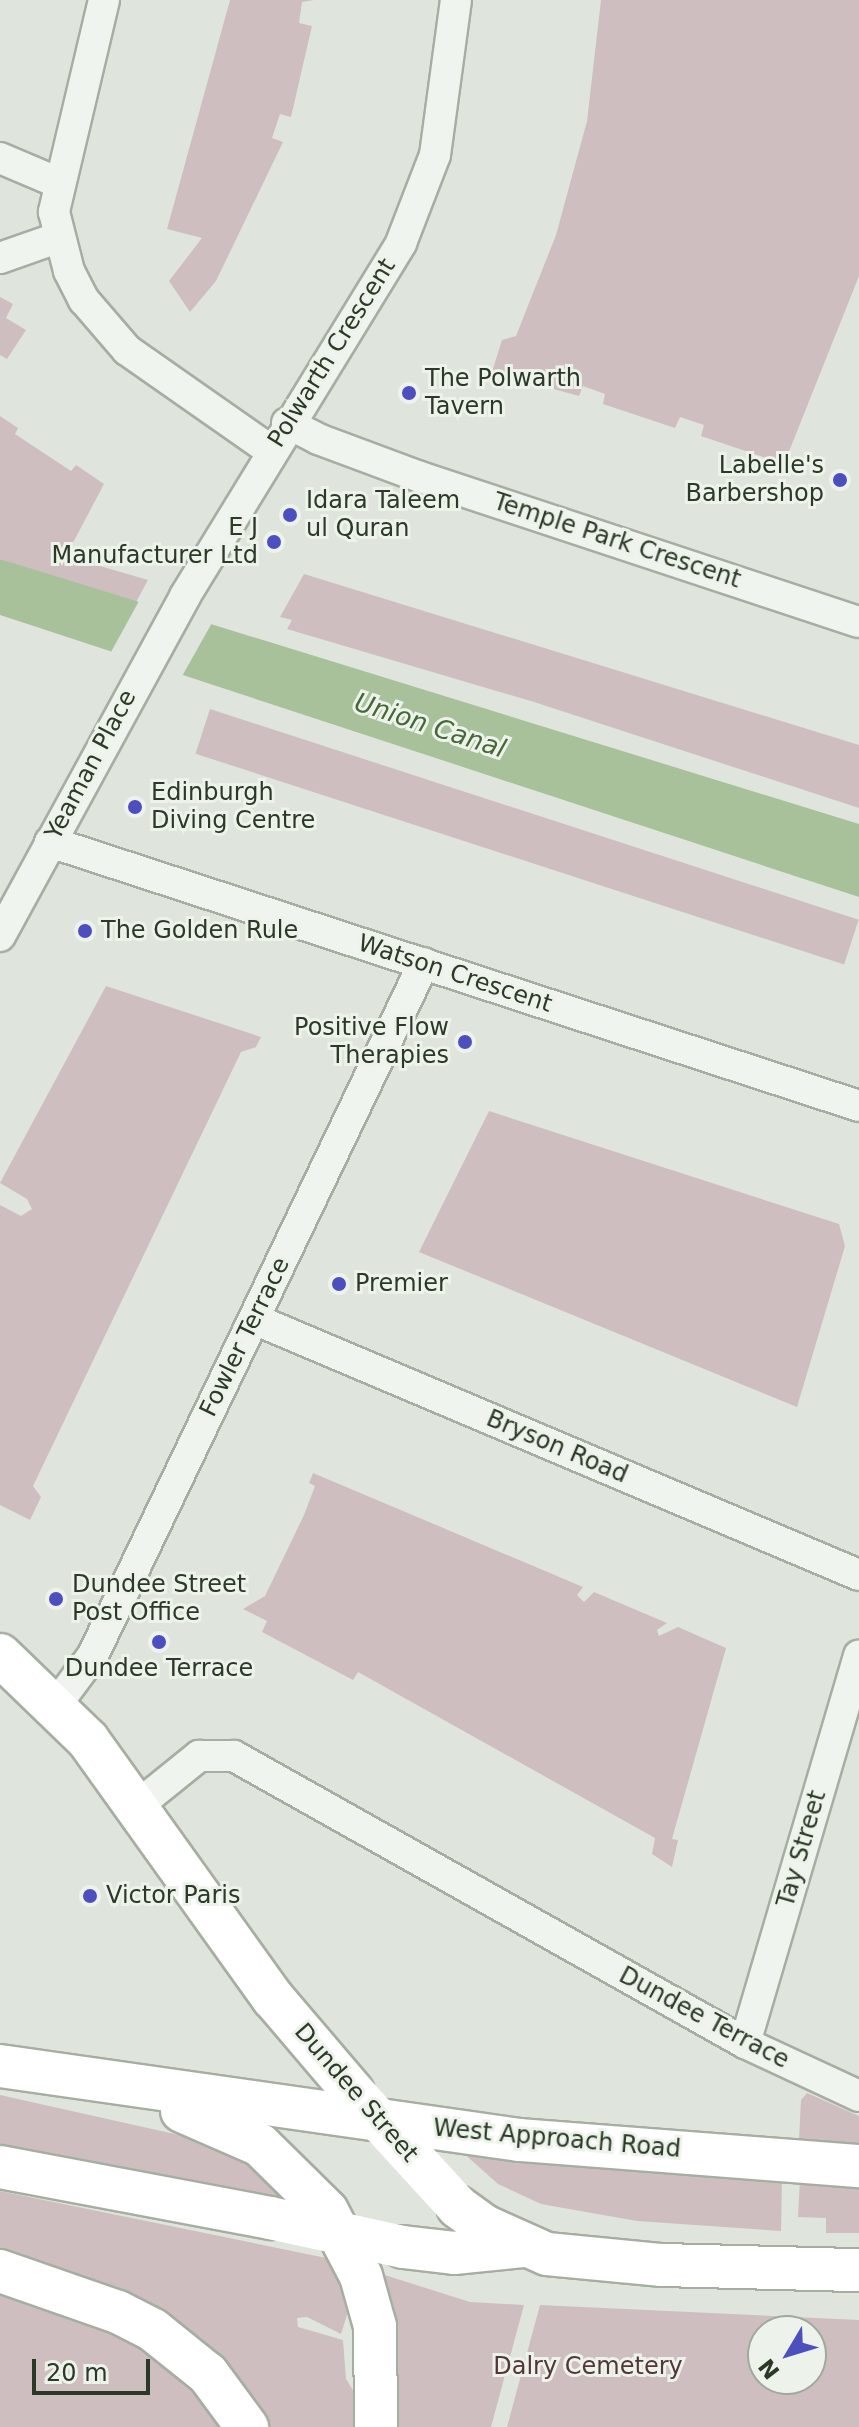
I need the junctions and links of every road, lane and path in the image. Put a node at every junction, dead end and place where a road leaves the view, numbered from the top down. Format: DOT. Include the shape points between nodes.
graph roads {
  1 [pos="104,0"];
  2 [pos="456,0"];
  3 [pos="0,158"];
  4 [pos="59,183"];
  5 [pos="57,238"];
  6 [pos="0,258"];
  7 [pos="287,423"];
  8 [pos="270,450"];
  9 [pos="185,596"];
  10 [pos="859,622"];
  11 [pos="50,842"];
  12 [pos="0,936"];
  13 [pos="424,963"];
  14 [pos="859,1106"];
  15 [pos="254,1319"];
  16 [pos="859,1575"];
  17 [pos="0,1655"];
  18 [pos="859,1655"];
  19 [pos="56,1705"];
  20 [pos="137,1806"];
  21 [pos="745,2043"];
  22 [pos="0,2066"];
  23 [pos="113,2085"];
  24 [pos="859,2096"];
  25 [pos="859,2166"];
  26 [pos="0,2167"];
  27 [pos="523,2246"];
  28 [pos="859,2270"];
  29 [pos="0,2271"];
  30 [pos="247,2427"];
  31 [pos="376,2427"];
  1 -- 4 [label="street"];
  2 -- 7 [label="street, Polwarth Crescent" via="441,124 411,220 362,312"];
  3 -- 4 [label="street"];
  4 -- 5 [label="street"];
  5 -- 6 [label="street"];
  5 -- 8 [label="street" via="84,300 127,350"];
  7 -- 8 [label="street, Polwarth Crescent"];
  7 -- 10 [label="street, Temple Park Crescent" via="420,477"];
  8 -- 9 [label="street, Polwarth Crescent"];
  9 -- 11 [label="street, Yeaman Place"];
  11 -- 12 [label="street, Yeaman Place"];
  11 -- 13 [label="street, Watson Crescent"];
  13 -- 14 [label="street, Watson Crescent"];
  13 -- 15 [label="street, Fowler Terrace"];
  15 -- 16 [label="street, Bryson Road"];
  15 -- 19 [label="street, Fowler Terrace" via="93,1655"];
  17 -- 19 [label="street, Dundee Street"];
  18 -- 21 [label="street, Tay Street"];
  19 -- 20 [label="street, Dundee Street"];
  20 -- 21 [label="street, Dundee Terrace" via="199,1756 234,1756"];
  20 -- 27 [label="street, Dundee Street, bridge" via="273,1998 353,2092 458,2207"];
  21 -- 24 [label="street, Dundee Terrace"];
  22 -- 23 [label="street, West Approach Road"];
  23 -- 25 [label="street, West Approach Road" via="520,2140"];
  23 -- 31 [label="street, West Approach Road" via="260,2145 327,2211 348,2246 375,2326"];
  26 -- 27 [label="street, bridge" via="403,2247 454,2253"];
  27 -- 28 [label="street, Dundee Street" via="602,2261"];
  29 -- 30 [label="street" via="153,2330 208,2374"];
}
